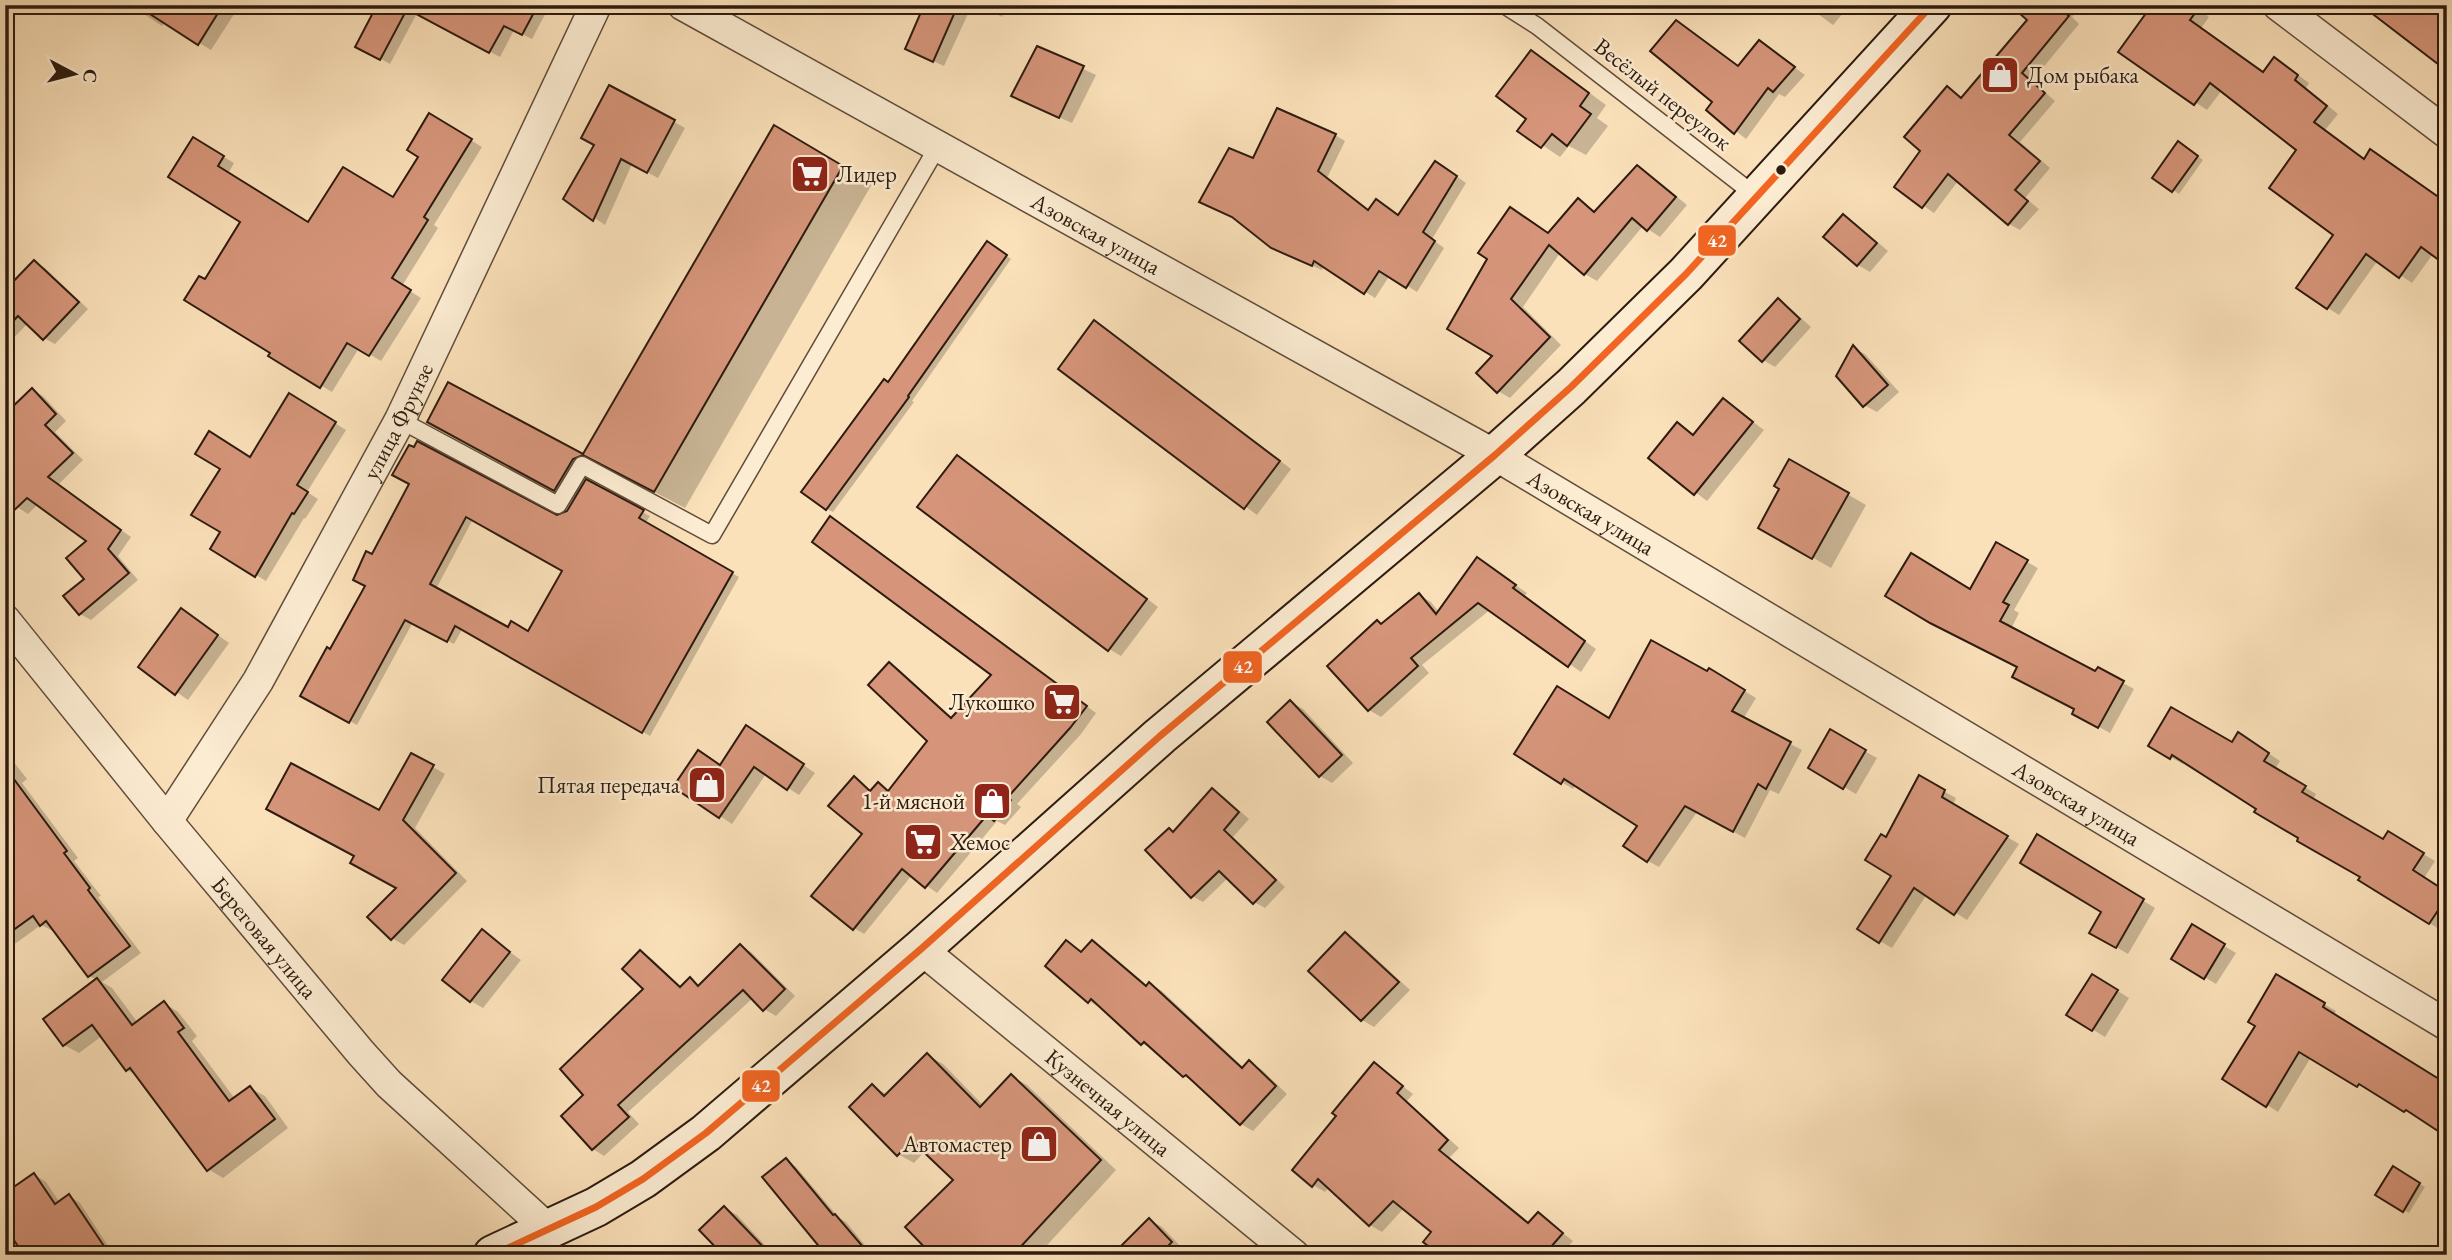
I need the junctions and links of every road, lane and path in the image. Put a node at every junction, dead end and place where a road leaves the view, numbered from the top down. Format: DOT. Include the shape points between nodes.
graph roads {
  1 [pos="596,5"];
  2 [pos="683,5"];
  3 [pos="1504,5"];
  4 [pos="1932,5"];
  5 [pos="2278,5"];
  6 [pos="2447,133"];
  7 [pos="938,146"];
  8 [pos="1758,197"];
  9 [pos="400,420"];
  10 [pos="1496,455"];
  11 [pos="5,620"];
  12 [pos="167,821"];
  13 [pos="921,949"];
  14 [pos="2447,1025"];
  15 [pos="550,1230"];
  16 [pos="494,1255"];
  17 [pos="1294,1255"];
  1 -- 9 [label="street, улица Фрунзе"];
  2 -- 7 [label="street, Азовская улица"];
  3 -- 8 [label="lane, Весёлый переулок"];
  4 -- 8 [label="street"];
  5 -- 6 [label="street"];
  7 -- 9 [label="lane" via="712,535 582,465 558,505"];
  7 -- 10 [label="street, Азовская улица"];
  8 -- 10 [label="street" via="1636,323"];
  9 -- 12 [label="street, улица Фрунзе" via="258,681"];
  10 -- 13 [label="street" via="1160,736"];
  10 -- 14 [label="street, Азовская улица"];
  11 -- 12 [label="street, Береговая улица"];
  12 -- 15 [label="street, Береговая улица" via="389,1084"];
  13 -- 15 [label="street" via="706,1133 643,1179"];
  13 -- 17 [label="street, Кузнечная улица"];
  15 -- 16 [label="street"];
}
